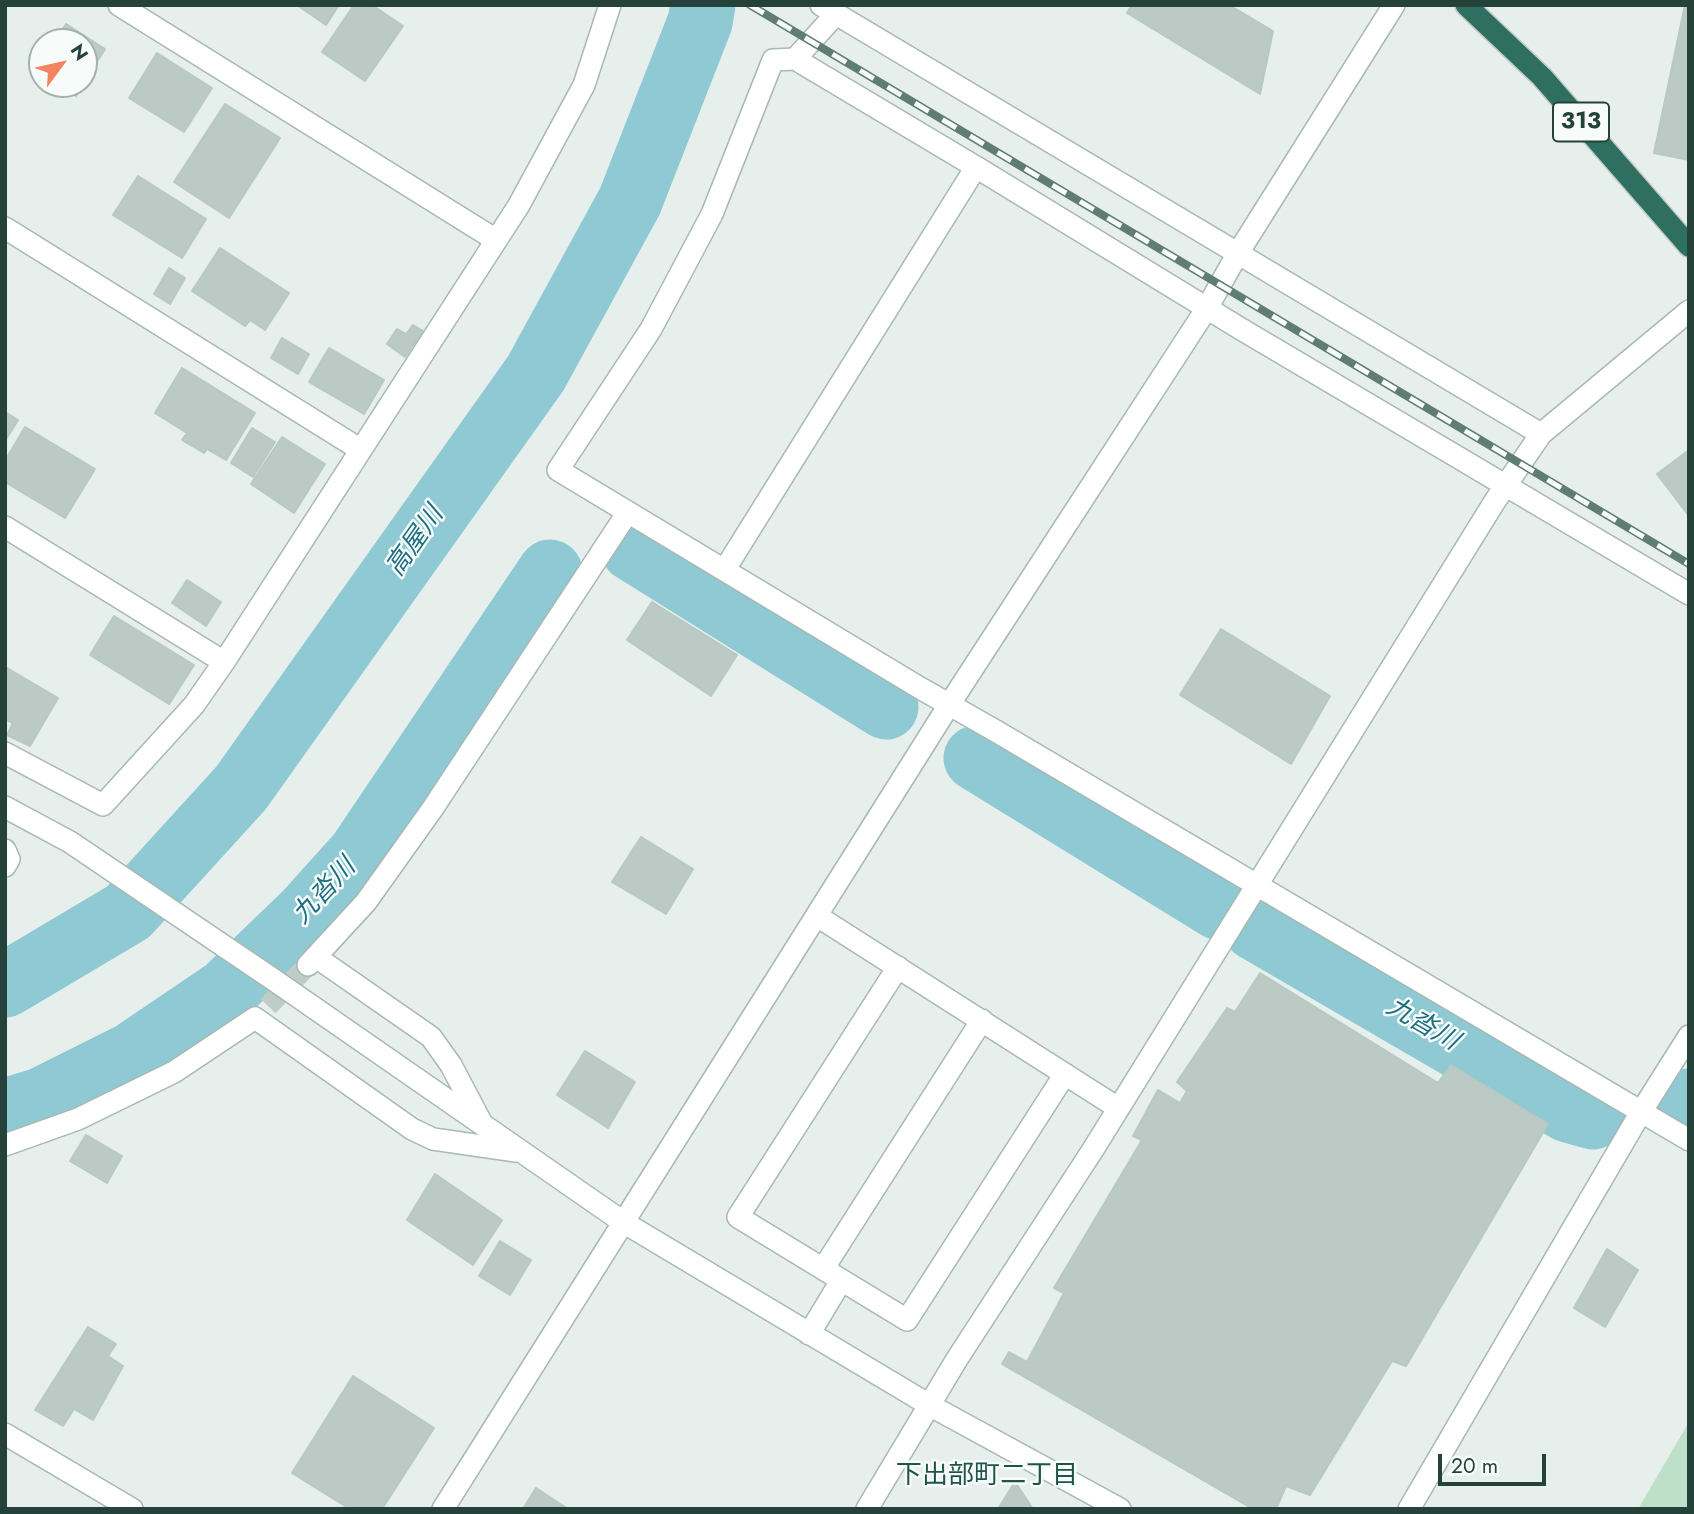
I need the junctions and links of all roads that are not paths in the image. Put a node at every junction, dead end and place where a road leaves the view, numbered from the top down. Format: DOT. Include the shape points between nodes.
graph roads {
  1 [pos="119,5"];
  2 [pos="610,5"];
  3 [pos="1394,5"];
  4 [pos="1466,5"];
  5 [pos="828,10"];
  6 [pos="795,60"];
  7 [pos="976,167"];
  8 [pos="5,228"];
  9 [pos="496,240"];
  10 [pos="1689,246"];
  11 [pos="1238,253"];
  12 [pos="1207,308"];
  13 [pos="1689,311"];
  14 [pos="1541,433"];
  15 [pos="360,450"];
  16 [pos="1506,485"];
  17 [pos="628,512"];
  18 [pos="5,527"];
  19 [pos="725,569"];
  20 [pos="1689,594"];
  21 [pos="224,662"];
  22 [pos="949,705"];
  23 [pos="5,753"];
  24 [pos="5,807"];
  25 [pos="5,850"];
  26 [pos="5,866"];
  27 [pos="1255,884"];
  28 [pos="817,915"];
  29 [pos="898,967"];
  30 [pos="982,1020"];
  31 [pos="1689,1036"];
  32 [pos="1065,1074"];
  33 [pos="1118,1108"];
  34 [pos="1641,1112"];
  35 [pos="482,1125"];
  36 [pos="1689,1140"];
  37 [pos="5,1145"];
  38 [pos="522,1151"];
  39 [pos="623,1222"];
  40 [pos="823,1269"];
  41 [pos="841,1281"];
  42 [pos="809,1334"];
  43 [pos="930,1406"];
  44 [pos="5,1434"];
  45 [pos="132,1509"];
  46 [pos="443,1509"];
  47 [pos="867,1509"];
  48 [pos="1120,1509"];
  49 [pos="1409,1509"];
  1 -- 9 [label="street"];
  2 -- 9 [label="street" via="584,85"];
  3 -- 11 [label="street"];
  4 -- 10 [label="highway, 313" via="1542,78"];
  5 -- 6 [label="street"];
  5 -- 11 [label="street"];
  6 -- 7 [label="street"];
  6 -- 17 [label="street" via="773,60 712,214 652,329 558,470"];
  7 -- 12 [label="street"];
  7 -- 19 [label="street"];
  8 -- 15 [label="street"];
  9 -- 15 [label="street"];
  11 -- 12 [label="street"];
  11 -- 14 [label="street"];
  12 -- 16 [label="street"];
  12 -- 22 [label="street"];
  13 -- 14 [label="street"];
  14 -- 16 [label="street"];
  15 -- 21 [label="street"];
  16 -- 20 [label="street"];
  16 -- 27 [label="street"];
  17 -- 19 [label="street"];
  17 -- 35 [label="street" via="366,902 312,961 431,1037 452,1065"];
  18 -- 21 [label="street"];
  19 -- 22 [label="street"];
  21 -- 23 [label="street" via="194,705 103,805"];
  22 -- 27 [label="street"];
  22 -- 28 [label="street"];
  24 -- 35 [label="street" via="70,842"];
  25 -- 26 [label="street" via="9,859"];
  27 -- 33 [label="street"];
  27 -- 34 [label="street"];
  28 -- 29 [label="street"];
  28 -- 39 [label="street"];
  29 -- 30 [label="street"];
  29 -- 40 [label="street" via="738,1217"];
  30 -- 32 [label="street"];
  30 -- 40 [label="street"];
  31 -- 34 [label="street"];
  32 -- 33 [label="street"];
  32 -- 41 [label="street" via="907,1320"];
  33 -- 43 [label="street"];
  34 -- 36 [label="street"];
  34 -- 49 [label="street"];
  35 -- 38 [label="street"];
  37 -- 38 [label="street" via="78,1119 174,1072 262,1012 412,1129 433,1139"];
  38 -- 39 [label="street"];
  39 -- 42 [label="street"];
  39 -- 46 [label="street"];
  40 -- 41 [label="street"];
  41 -- 42 [label="street"];
  42 -- 43 [label="street"];
  43 -- 47 [label="street"];
  43 -- 48 [label="street"];
  44 -- 45 [label="street"];
}
